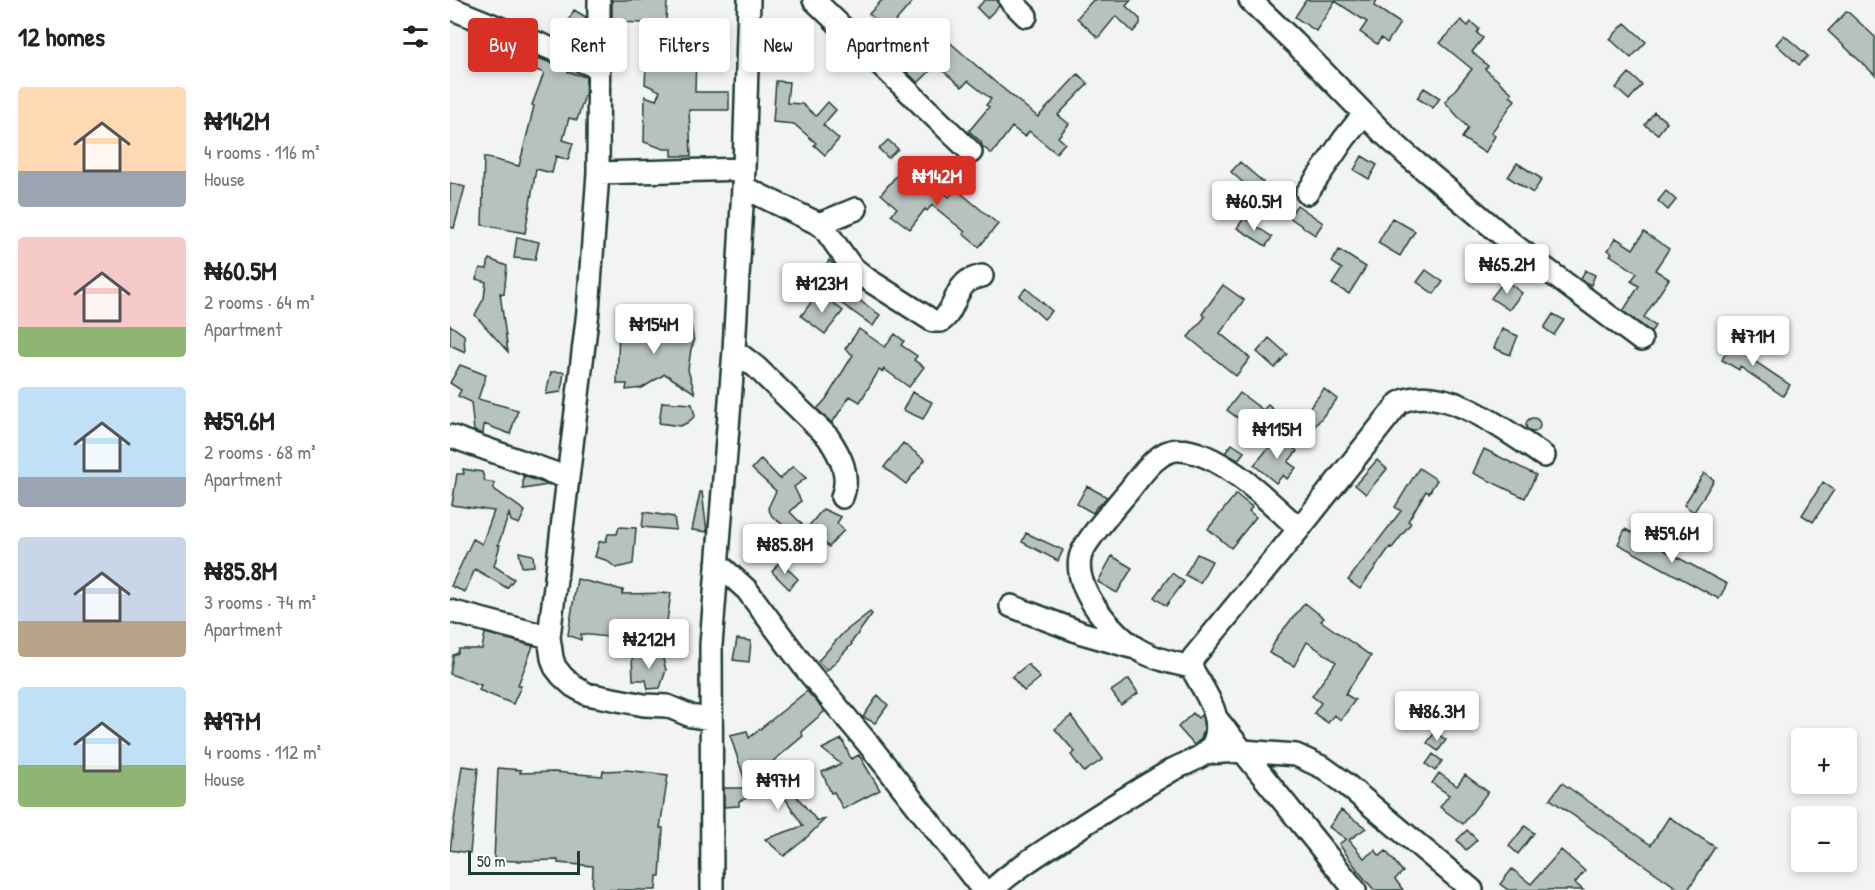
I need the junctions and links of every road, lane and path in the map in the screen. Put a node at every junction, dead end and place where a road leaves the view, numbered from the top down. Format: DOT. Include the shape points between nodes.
graph roads {
  1 [pos="599,0"];
  2 [pos="749,0"];
  3 [pos="814,0"];
  4 [pos="1010,0"];
  5 [pos="1250,0"];
  6 [pos="451,16"];
  7 [pos="1026,16"];
  8 [pos="599,18"];
  9 [pos="550,51"];
  10 [pos="599,72"];
  11 [pos="1364,114"];
  12 [pos="971,152"];
  13 [pos="598,173"];
  14 [pos="743,178"];
  15 [pos="1307,193"];
  16 [pos="856,209"];
  17 [pos="819,224"];
  18 [pos="982,276"];
  19 [pos="1641,340"];
  20 [pos="734,350"];
  21 [pos="453,442"];
  22 [pos="1544,456"];
  23 [pos="568,478"];
  24 [pos="842,497"];
  25 [pos="1299,529"];
  26 [pos="717,562"];
  27 [pos="1011,606"];
  28 [pos="450,611"];
  29 [pos="549,637"];
  30 [pos="1138,649"];
  31 [pos="1191,668"];
  32 [pos="1216,718"];
  33 [pos="710,719"];
  34 [pos="1243,751"];
  35 [pos="1204,753"];
  36 [pos="712,890"];
  37 [pos="983,890"];
  38 [pos="992,890"];
  39 [pos="1355,890"];
  40 [pos="1472,890"];
  1 -- 8 [label="street"];
  2 -- 14 [label="street"];
  3 -- 12 [label="street"];
  4 -- 7 [label="street"];
  5 -- 11 [label="street"];
  6 -- 9 [label="street"];
  10 -- 13 [label="street"];
  11 -- 15 [label="street"];
  11 -- 19 [label="street" via="1515,246"];
  13 -- 14 [label="street"];
  13 -- 23 [label="street" via="588,310"];
  14 -- 17 [label="street"];
  14 -- 20 [label="street"];
  16 -- 17 [label="street"];
  17 -- 18 [label="street" via="851,266 933,321 945,319 963,286"];
  20 -- 24 [label="street" via="828,437 845,472"];
  20 -- 26 [label="street"];
  21 -- 23 [label="street"];
  22 -- 25 [label="street" via="1464,407 1435,398 1408,398 1395,407"];
  23 -- 29 [label="street"];
  25 -- 30 [label="street" via="1218,463 1179,450 1159,458 1110,513 1080,556 1084,588 1095,608"];
  25 -- 31 [label="street" via="1193,658"];
  26 -- 33 [label="street"];
  26 -- 37 [label="street" via="747,590"];
  27 -- 30 [label="street"];
  28 -- 29 [label="street"];
  29 -- 33 [label="street" via="555,667 587,694 667,706"];
  30 -- 31 [label="street"];
  31 -- 32 [label="street"];
  32 -- 34 [label="street"];
  32 -- 35 [label="street" via="1215,738"];
  33 -- 36 [label="street"];
  34 -- 35 [label="street"];
  34 -- 39 [label="street"];
  34 -- 40 [label="street" via="1296,755 1323,768"];
  35 -- 38 [label="street" via="1106,810 1023,864"];
}
